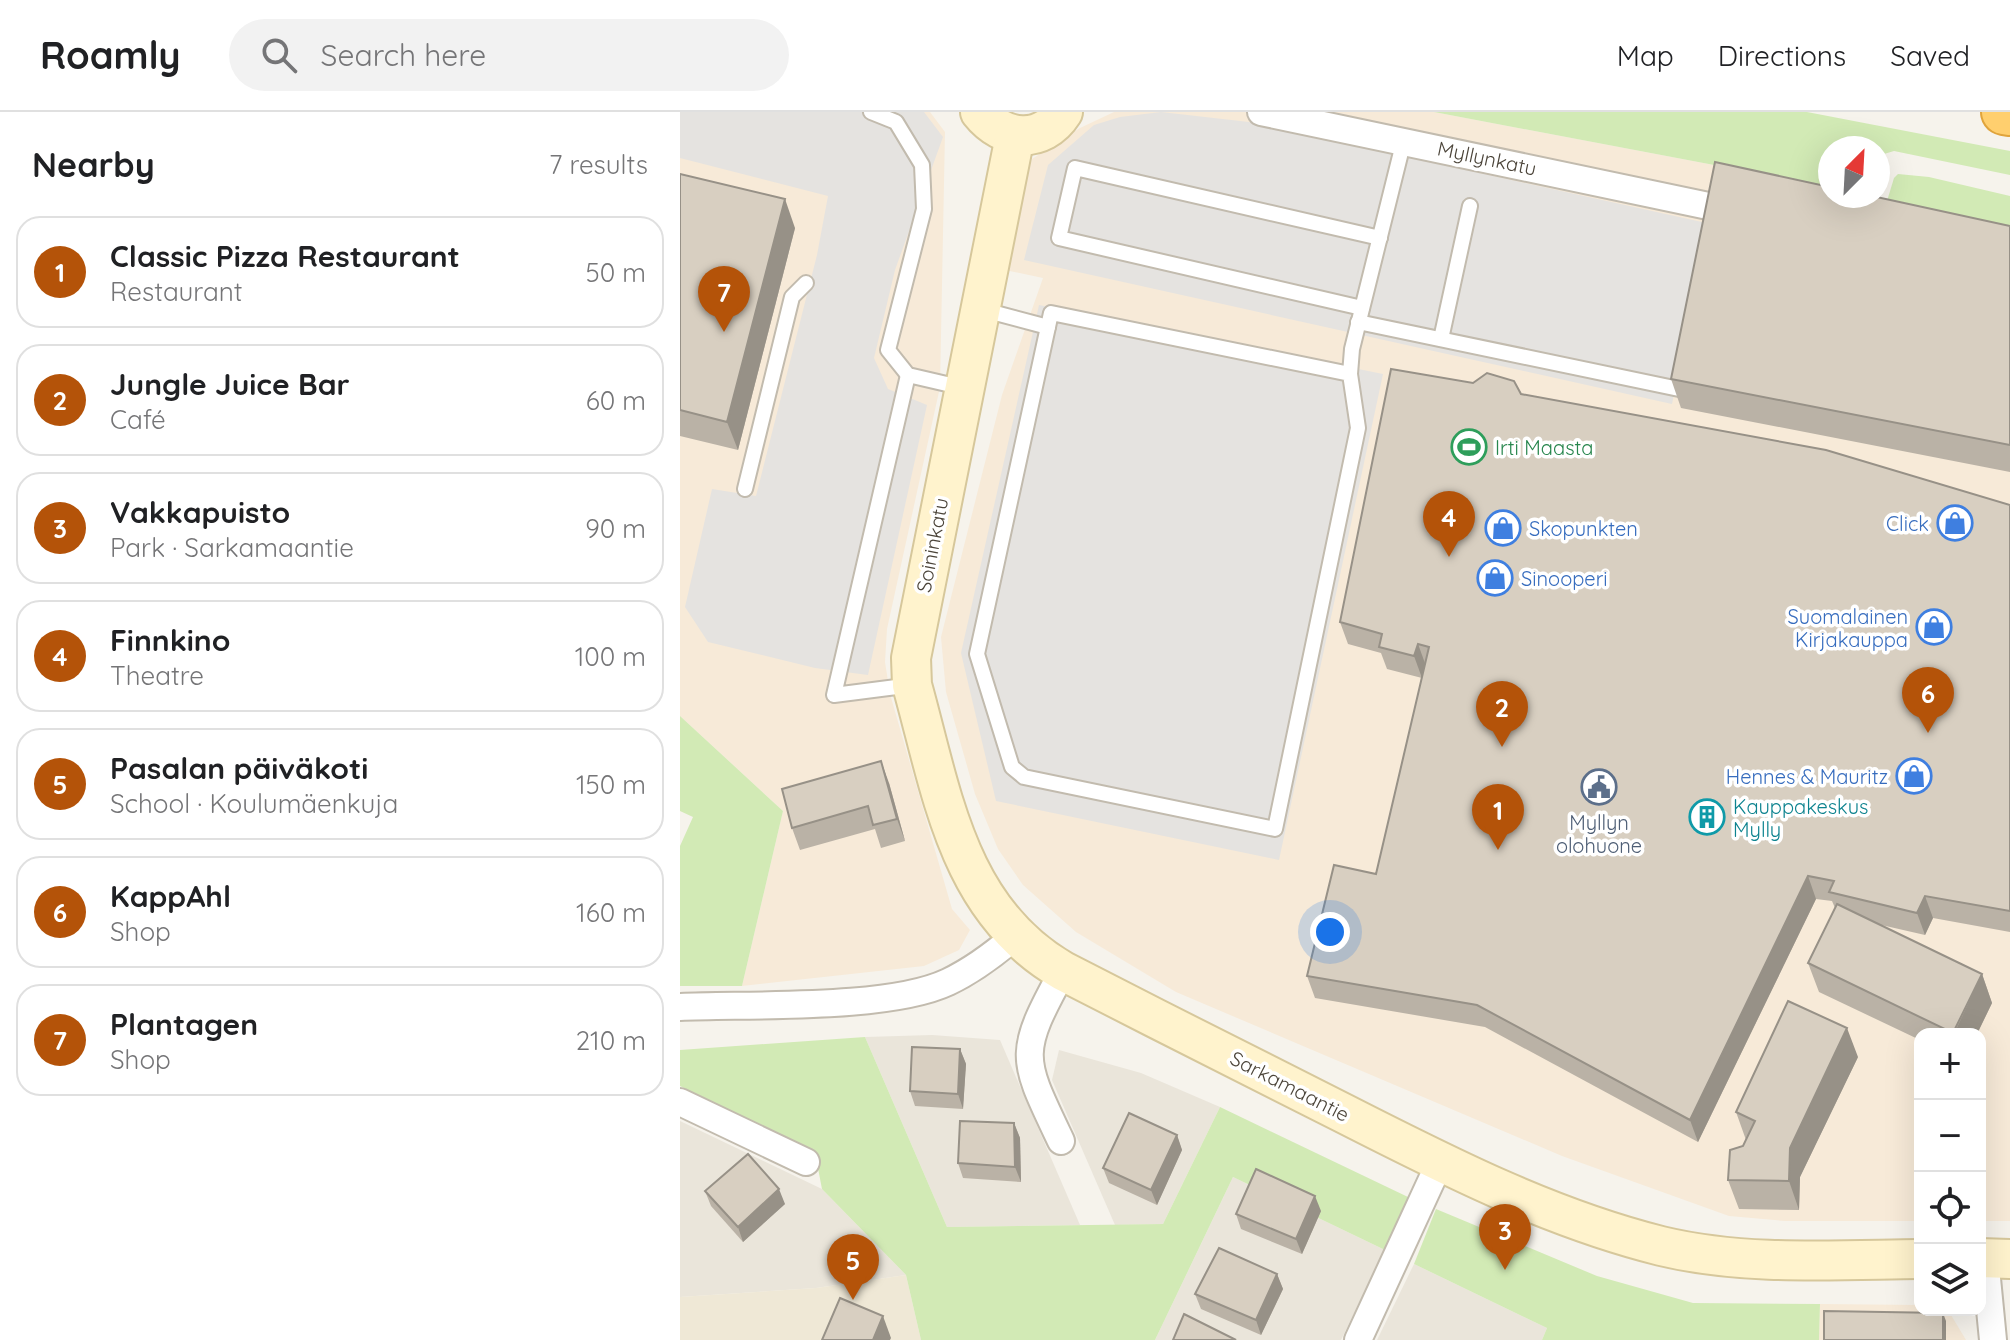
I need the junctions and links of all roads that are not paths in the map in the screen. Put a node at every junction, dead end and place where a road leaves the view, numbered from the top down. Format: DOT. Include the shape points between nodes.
graph roads {
  1 [pos="871,112"];
  2 [pos="980,112"];
  3 [pos="1063,112"];
  4 [pos="1261,112"];
  5 [pos="2004,112"];
  6 [pos="2010,113"];
  7 [pos="1015,136"];
  8 [pos="1404,140"];
  9 [pos="1470,206"];
  10 [pos="1713,207"];
  11 [pos="1380,238"];
  12 [pos="806,283"];
  13 [pos="979,309"];
  14 [pos="1360,315"];
  15 [pos="1048,327"];
  16 [pos="1441,339"];
  17 [pos="1350,374"];
  18 [pos="908,375"];
  19 [pos="964,388"];
  20 [pos="1679,389"];
  21 [pos="745,489"];
  22 [pos="912,685"];
  23 [pos="1014,937"];
  24 [pos="1063,971"];
  25 [pos="680,1007"];
  26 [pos="680,1102"];
  27 [pos="1061,1141"];
  28 [pos="806,1162"];
  29 [pos="1440,1162"];
  30 [pos="1992,1258"];
  31 [pos="1914,1259"];
  32 [pos="1358,1340"];
  33 [pos="1993,1340"];
  1 -- 18 [label="lane" via="896,122 922,165 924,209 888,350"];
  2 -- 7 [label="street" via="1000,131"];
  3 -- 7 [label="street" via="1045,131"];
  4 -- 8 [label="street, Myllynkatu"];
  5 -- 6 [label="highway"];
  7 -- 13 [label="street, Soininkatu"];
  8 -- 10 [label="street, Myllynkatu"];
  8 -- 11 [label="lane"];
  9 -- 16 [label="lane"];
  11 -- 14 [label="lane"];
  11 -- 14 [label="lane" via="1075,168 1059,238"];
  12 -- 21 [label="lane" via="792,297"];
  13 -- 15 [label="lane"];
  13 -- 19 [label="street, Soininkatu"];
  14 -- 16 [label="lane"];
  14 -- 17 [label="lane"];
  15 -- 17 [label="lane" via="1051,313"];
  15 -- 17 [label="lane" via="977,654 1005,753 1024,777 1275,829 1358,428"];
  16 -- 20 [label="lane"];
  18 -- 19 [label="lane"];
  18 -- 22 [label="lane" via="834,695"];
  19 -- 22 [label="street, Soininkatu" via="911,658"];
  22 -- 23 [label="street, Soininkatu" via="958,848 987,903"];
  23 -- 24 [label="street, Sarkamaantie"];
  23 -- 25 [label="street" via="986,961 946,983 916,991 868,999"];
  24 -- 27 [label="street" via="1027,1050 1030,1075"];
  24 -- 29 [label="street, Sarkamaantie"];
  26 -- 28 [label="street"];
  29 -- 31 [label="street, Sarkamaantie" via="1520,1198 1663,1246 1770,1258"];
  29 -- 32 [label="street"];
  30 -- 33 [label="street"];
}
